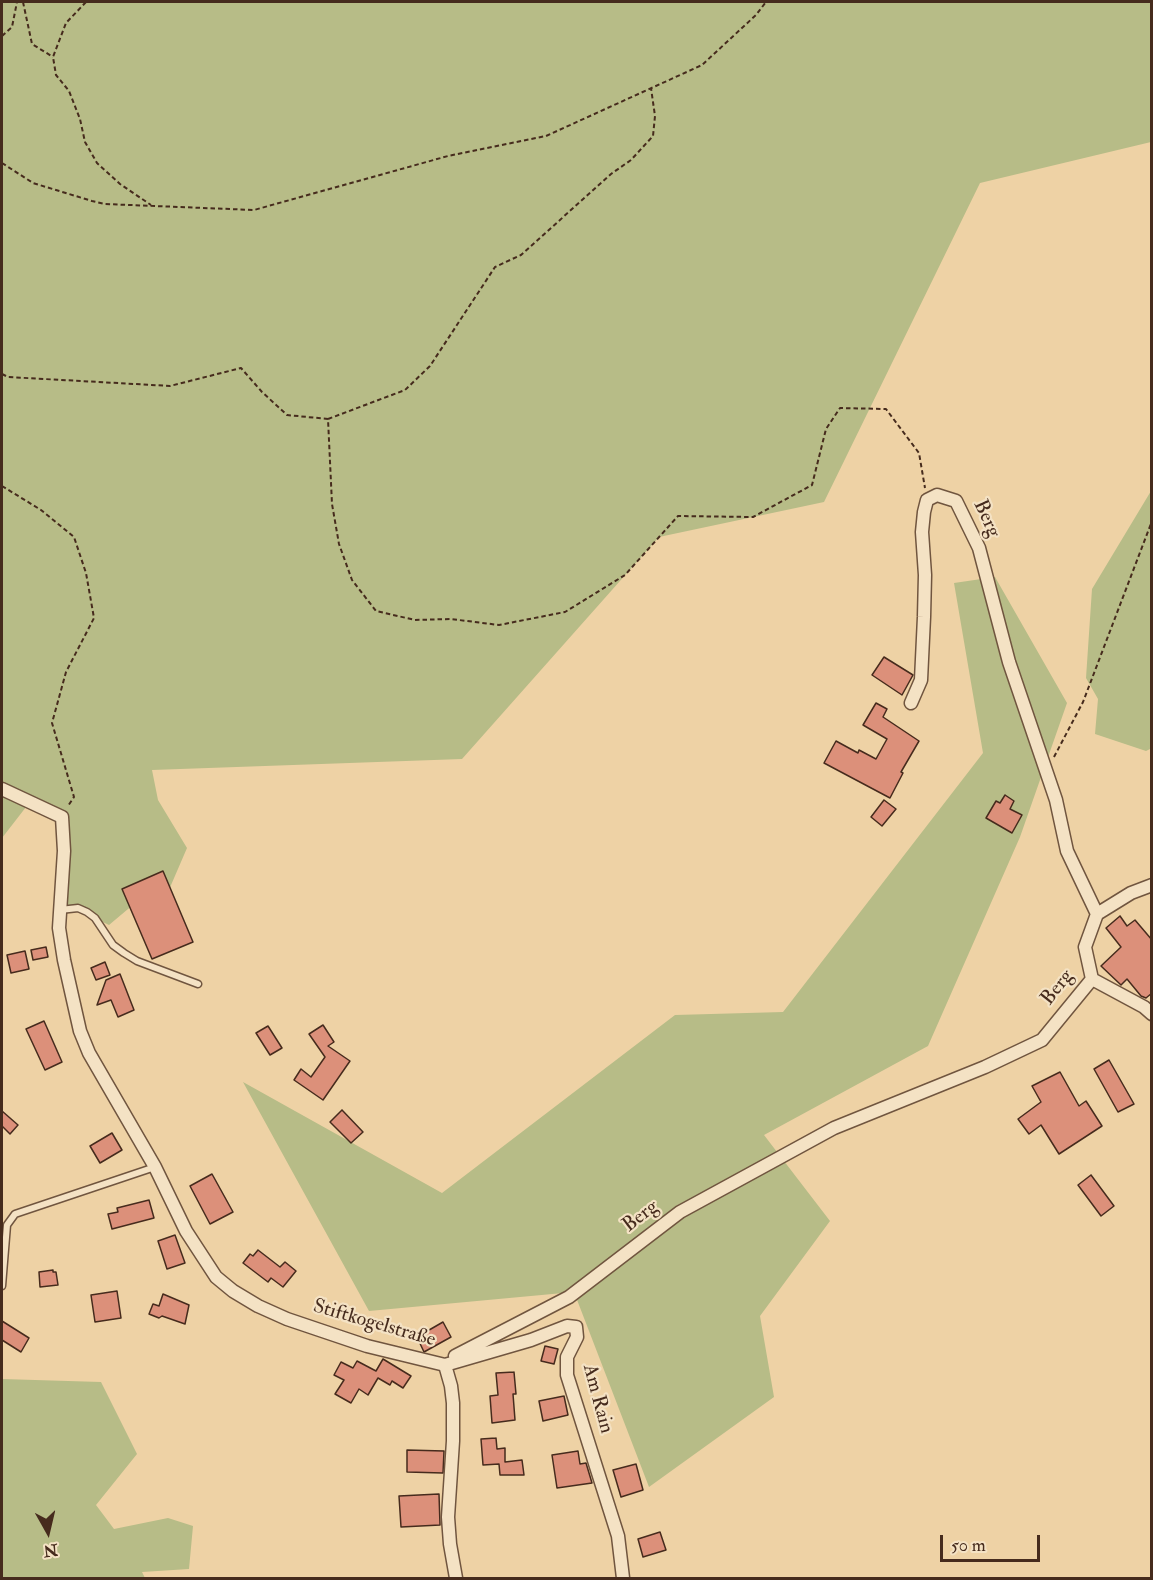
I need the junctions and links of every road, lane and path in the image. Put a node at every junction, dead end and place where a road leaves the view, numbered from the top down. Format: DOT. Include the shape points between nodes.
graph roads {
  1 [pos="17,2"];
  2 [pos="23,2"];
  3 [pos="86,2"];
  4 [pos="766,2"];
  5 [pos="2,36"];
  6 [pos="53,57"];
  7 [pos="651,88"];
  8 [pos="2,163"];
  9 [pos="151,206"];
  10 [pos="2,374"];
  11 [pos="328,419"];
  12 [pos="2,486"];
  13 [pos="927,500"];
  14 [pos="1152,521"];
  15 [pos="911,703"];
  16 [pos="1046,771"];
  17 [pos="2,789"];
  18 [pos="62,817"];
  19 [pos="1152,885"];
  20 [pos="60,910"];
  21 [pos="1097,914"];
  22 [pos="1092,980"];
  23 [pos="198,984"];
  24 [pos="1152,1014"];
  25 [pos="155,1167"];
  26 [pos="2,1286"];
  27 [pos="445,1365"];
  28 [pos="456,1578"];
  29 [pos="624,1578"];
  1 -- 5 [label="path" via="12,27"];
  2 -- 6 [label="path" via="32,44"];
  3 -- 6 [label="path" via="66,23"];
  4 -- 7 [label="path" via="702,65"];
  6 -- 9 [label="path" via="56,75 69,91 85,142 97,163"];
  7 -- 9 [label="path" via="546,136 447,156 254,210"];
  7 -- 11 [label="path" via="654,136 521,255 495,267 430,366 405,390"];
  8 -- 9 [label="path" via="33,183 92,201"];
  10 -- 11 [label="path" via="170,386 241,368 287,415"];
  11 -- 13 [label="path" via="332,504 339,544 352,580 376,611 415,620 451,619 499,625 565,612 625,575 678,516 753,517 812,485 826,429 840,408 886,409 919,453"];
  12 -- 18 [label="path" via="74,537 86,573 94,618 66,672 52,723 74,796"];
  13 -- 15 [label="street" via="922,532 925,585 921,681"];
  13 -- 16 [label="street, Berg" via="938,495 956,501 980,548 1009,662"];
  14 -- 16 [label="path" via="1083,702"];
  16 -- 21 [label="street, Berg" via="1067,851"];
  17 -- 18 [label="street"];
  18 -- 20 [label="street, Stiftkogelstraße"];
  19 -- 21 [label="street"];
  20 -- 23 [label="lane" via="78,908 87,912 124,953"];
  20 -- 25 [label="street, Stiftkogelstraße" via="64,960 80,1031"];
  21 -- 22 [label="street, Berg" via="1085,947"];
  22 -- 24 [label="street"];
  22 -- 27 [label="street, Berg" via="1042,1040 834,1128 680,1212 569,1297 455,1356"];
  25 -- 26 [label="lane" via="15,1214 7,1225"];
  25 -- 27 [label="street, Stiftkogelstraße" via="186,1231 216,1277 233,1291 287,1319 367,1346"];
  27 -- 28 [label="street, Stiftkogelstraße" via="453,1403 448,1517"];
  27 -- 29 [label="street, Am Rain" via="567,1326 576,1327 577,1337 567,1357 567,1375 618,1536"];
}
